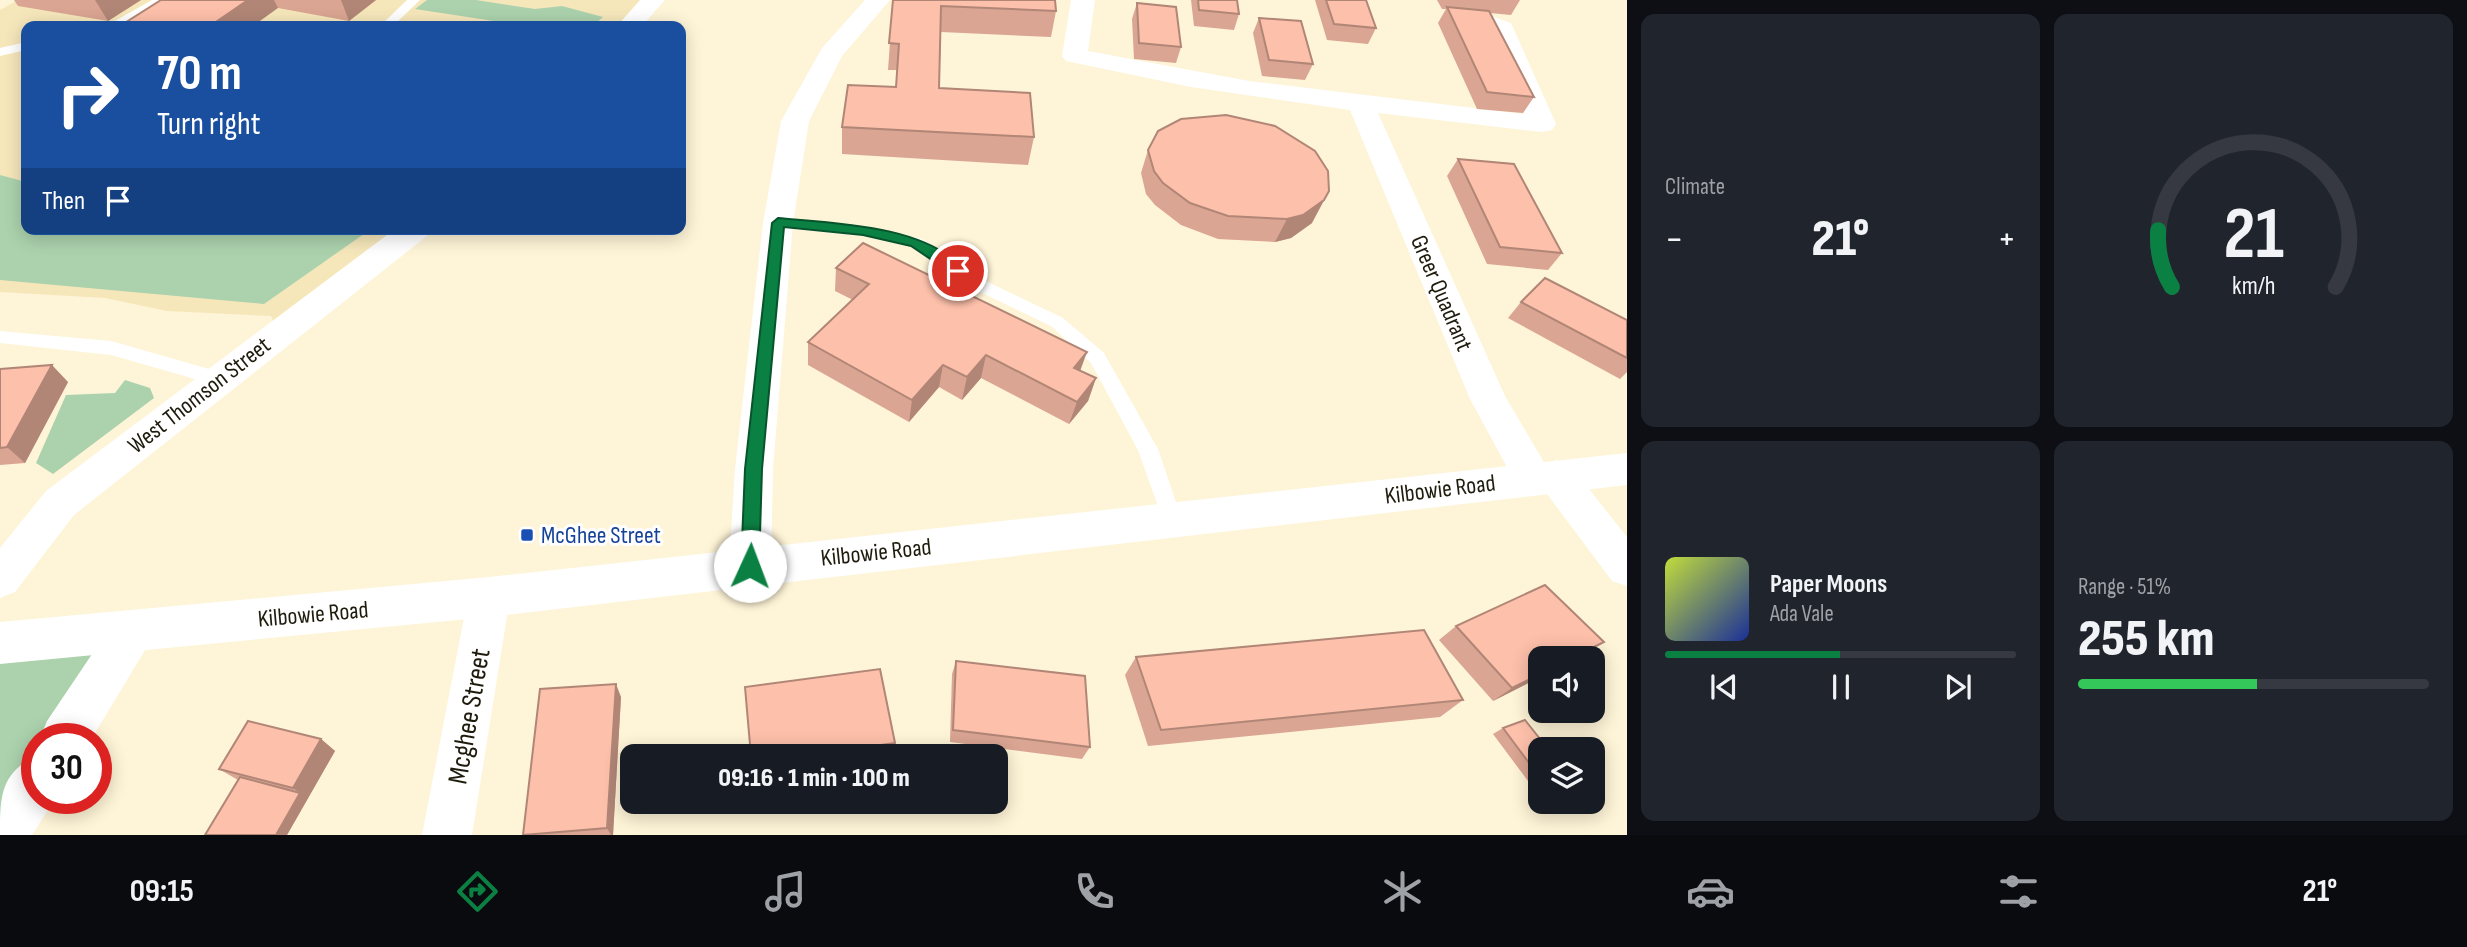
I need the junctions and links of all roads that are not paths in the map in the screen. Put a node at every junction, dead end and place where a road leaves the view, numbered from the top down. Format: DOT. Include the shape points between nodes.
graph roads {
  1 [pos="160,0"];
  2 [pos="414,0"];
  3 [pos="653,0"];
  4 [pos="878,0"];
  5 [pos="1083,0"];
  6 [pos="1464,14"];
  7 [pos="127,21"];
  8 [pos="391,21"];
  9 [pos="634,21"];
  10 [pos="21,47"];
  11 [pos="0,52"];
  12 [pos="1360,103"];
  13 [pos="778,223"];
  14 [pos="408,235"];
  15 [pos="0,337"];
  16 [pos="223,380"];
  17 [pos="1627,469"];
  18 [pos="1545,477"];
  19 [pos="1172,520"];
  20 [pos="750,566"];
  21 [pos="1627,568"];
  22 [pos="0,579"];
  23 [pos="489,597"];
  24 [pos="133,632"];
  25 [pos="0,643"];
  26 [pos="74,723"];
  27 [pos="21,806"];
  28 [pos="2,835"];
  29 [pos="447,835"];
  1 -- 7 [label="lane"];
  2 -- 8 [label="lane"];
  3 -- 9 [label="street"];
  4 -- 13 [label="street" via="831,53 795,121"];
  5 -- 12 [label="street" via="1075,56 1146,72"];
  6 -- 12 [label="street" via="1502,28 1542,124"];
  10 -- 11 [label="lane"];
  12 -- 18 [label="street, Greer Quadrant" via="1488,399"];
  13 -- 19 [label="lane" via="863,230 916,243 979,285 1057,322 1098,358 1148,449"];
  13 -- 20 [label="street" via="754,469"];
  14 -- 16 [label="street, West Thomson Street"];
  15 -- 16 [label="lane" via="111,348"];
  16 -- 22 [label="street, West Thomson Street" via="60,503"];
  17 -- 18 [label="main road, Kilbowie Road"];
  18 -- 19 [label="main road, Kilbowie Road"];
  18 -- 21 [label="street, Greer Quadrant"];
  19 -- 20 [label="main road, Kilbowie Road"];
  20 -- 23 [label="main road, Kilbowie Road"];
  23 -- 24 [label="main road, Kilbowie Road"];
  23 -- 29 [label="street, Mcghee Street"];
  24 -- 25 [label="main road, Kilbowie Road"];
  24 -- 26 [label="main road"];
  27 -- 28 [label="main road"];
}
